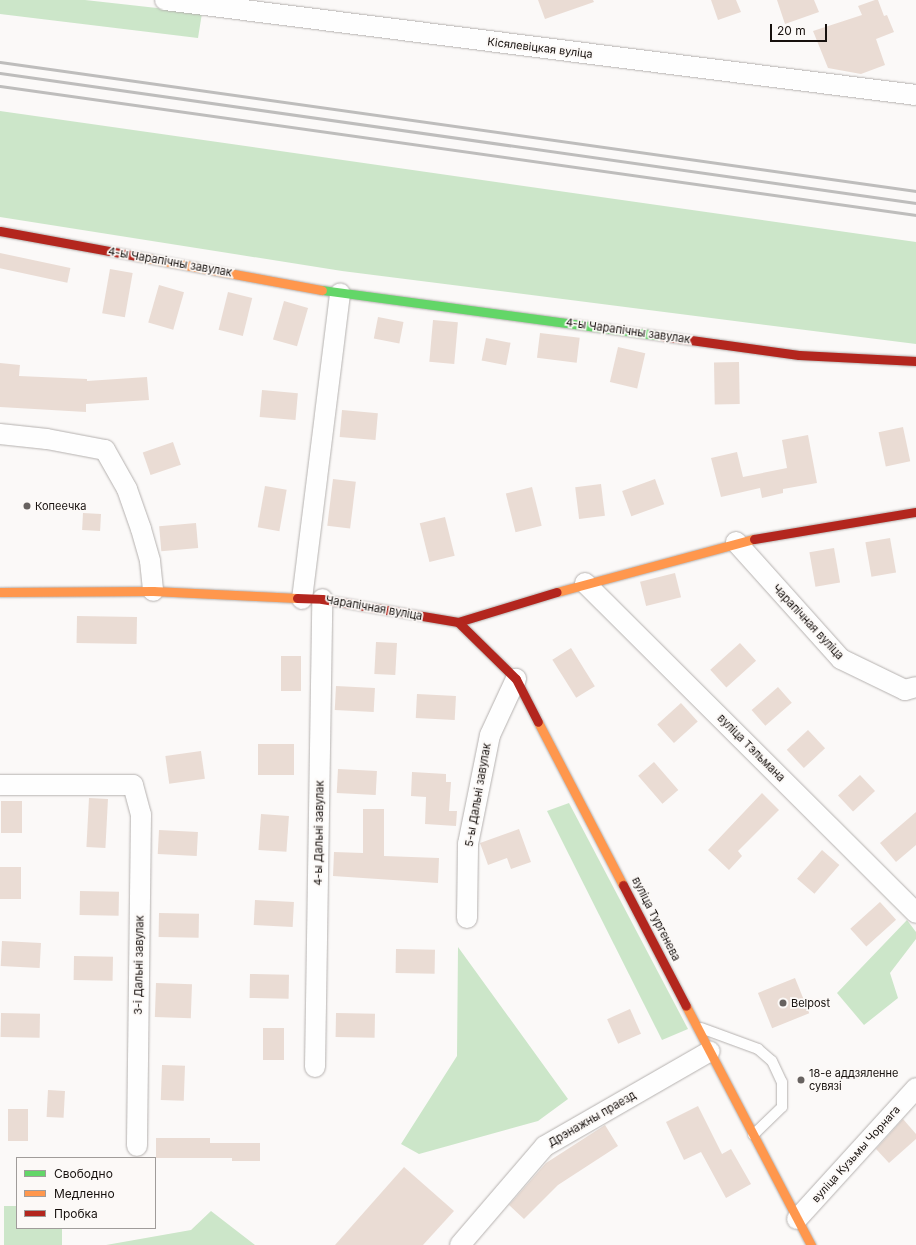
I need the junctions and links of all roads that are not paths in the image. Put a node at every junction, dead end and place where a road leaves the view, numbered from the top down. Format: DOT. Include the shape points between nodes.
graph roads {
  1 [pos="164,0"];
  2 [pos="916,95"];
  3 [pos="0,231"];
  4 [pos="340,293"];
  5 [pos="916,361"];
  6 [pos="0,434"];
  7 [pos="916,512"];
  8 [pos="736,542"];
  9 [pos="585,583"];
  10 [pos="153,591"];
  11 [pos="0,592"];
  12 [pos="302,599"];
  13 [pos="322,599"];
  14 [pos="458,622"];
  15 [pos="516,679"];
  16 [pos="916,688"];
  17 [pos="0,785"];
  18 [pos="916,913"];
  19 [pos="467,918"];
  20 [pos="698,1027"];
  21 [pos="710,1051"];
  22 [pos="316,1067"];
  23 [pos="916,1088"];
  24 [pos="753,1135"];
  25 [pos="137,1146"];
  26 [pos="797,1219"];
  27 [pos="812,1244"];
  28 [pos="460,1245"];
  1 -- 2 [label="street, Кісялевіцкая вуліца"];
  3 -- 4 [label="street, 4-ы Чарапічны завулак"];
  4 -- 5 [label="street, 4-ы Чарапічны завулак" via="799,355"];
  4 -- 12 [label="street"];
  6 -- 10 [label="street" via="47,439 105,450 127,489 139,522 150,561"];
  7 -- 8 [label="street, Чарапічная вуліца"];
  8 -- 9 [label="street, Чарапічная вуліца"];
  8 -- 16 [label="street, Чарапічная вуліца" via="841,659 904,690"];
  9 -- 14 [label="street, Чарапічная вуліца"];
  9 -- 18 [label="street, вуліца Тэльмана"];
  10 -- 11 [label="street, Чарапічная вуліца"];
  10 -- 12 [label="street, Чарапічная вуліца"];
  12 -- 13 [label="street, Чарапічная вуліца"];
  13 -- 14 [label="street, Чарапічная вуліца"];
  13 -- 22 [label="street, 4-ы Дальні завулак"];
  14 -- 15 [label="street, вуліца Тургенева"];
  15 -- 19 [label="street, 5-ы Дальні завулак" via="490,735 468,844"];
  15 -- 20 [label="street, вуліца Тургенева"];
  17 -- 25 [label="street, 3-і Дальні завулак" via="133,785 141,815"];
  20 -- 21 [label="street, вуліца Тургенева"];
  20 -- 24 [label="lane" via="758,1049 772,1060 782,1082 782,1107"];
  21 -- 24 [label="street, вуліца Тургенева"];
  21 -- 28 [label="street, Дрэнажны праезд" via="545,1146"];
  23 -- 26 [label="street, вуліца Кузьмы Чорнага"];
  24 -- 26 [label="street, вуліца Тургенева"];
  26 -- 27 [label="street, вуліца Тургенева"];
}
